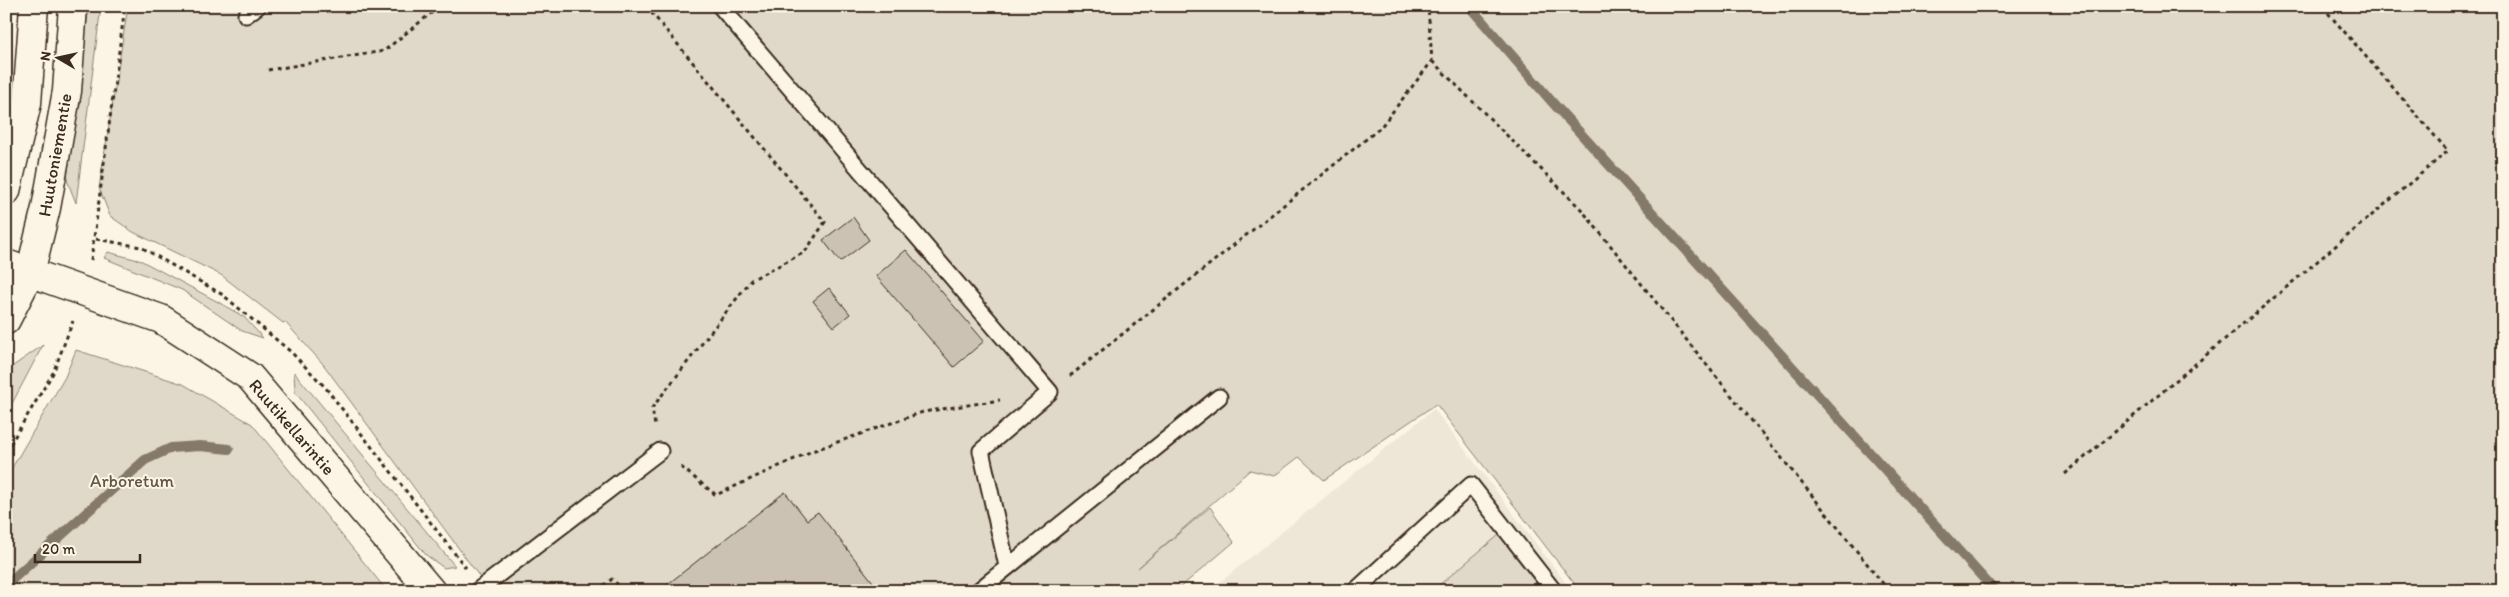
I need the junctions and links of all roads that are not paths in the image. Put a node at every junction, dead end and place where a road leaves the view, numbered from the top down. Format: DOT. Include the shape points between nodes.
graph roads {
  1 [pos="34,6"];
  2 [pos="73,6"];
  3 [pos="720,6"];
  4 [pos="6,191"];
  5 [pos="18,269"];
  6 [pos="6,320"];
  7 [pos="1219,397"];
  8 [pos="660,451"];
  9 [pos="1007,566"];
  10 [pos="431,591"];
  11 [pos="477,591"];
  12 [pos="978,591"];
  13 [pos="1356,591"];
  14 [pos="1554,591"];
  1 -- 4 [label="main road, Huutoniementie" via="27,103"];
  2 -- 5 [label="main road, Huutoniementie" via="67,91 46,208"];
  3 -- 9 [label="lane" via="1050,392 981,451"];
  5 -- 6 [label="main road, Huutoniementie"];
  5 -- 10 [label="main road, Ruutikellarintie" via="161,319 250,377"];
  7 -- 9 [label="lane"];
  8 -- 11 [label="lane"];
  9 -- 12 [label="lane"];
  13 -- 14 [label="lane" via="1471,485"];
}
